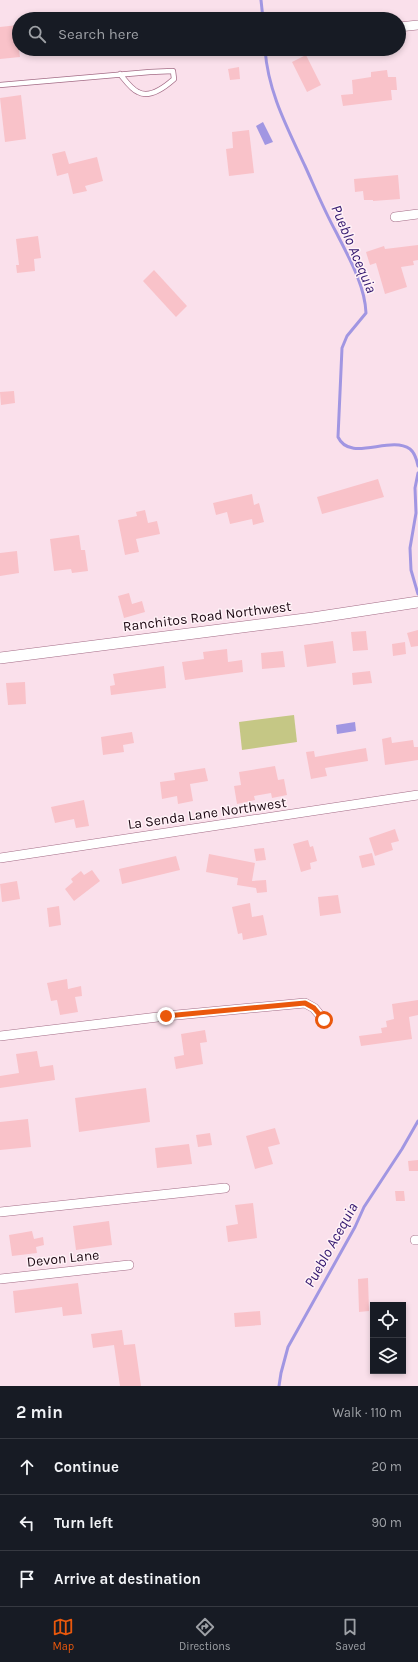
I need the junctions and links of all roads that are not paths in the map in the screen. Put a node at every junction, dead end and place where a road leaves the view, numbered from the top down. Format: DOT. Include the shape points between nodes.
graph roads {
  1 [pos="418,25"];
  2 [pos="406,26"];
  3 [pos="120,74"];
  4 [pos="0,85"];
  5 [pos="418,214"];
  6 [pos="395,217"];
  7 [pos="418,602"];
  8 [pos="0,658"];
  9 [pos="418,795"];
  10 [pos="0,858"];
  11 [pos="324,1020"];
  12 [pos="0,1036"];
  13 [pos="225,1188"];
  14 [pos="0,1212"];
  15 [pos="128,1265"];
  16 [pos="0,1279"];
  1 -- 2 [label="street"];
  3 -- 3 [label="lane" via="173,71 174,79 164,88 149,94 138,93"];
  3 -- 4 [label="lane"];
  5 -- 6 [label="street"];
  7 -- 8 [label="street, Ranchitos Road Northwest"];
  9 -- 10 [label="street, La Senda Lane Northwest"];
  11 -- 12 [label="street" via="314,1008 305,1003 283,1004"];
  13 -- 14 [label="street"];
  15 -- 16 [label="street, Devon Lane"];
}
